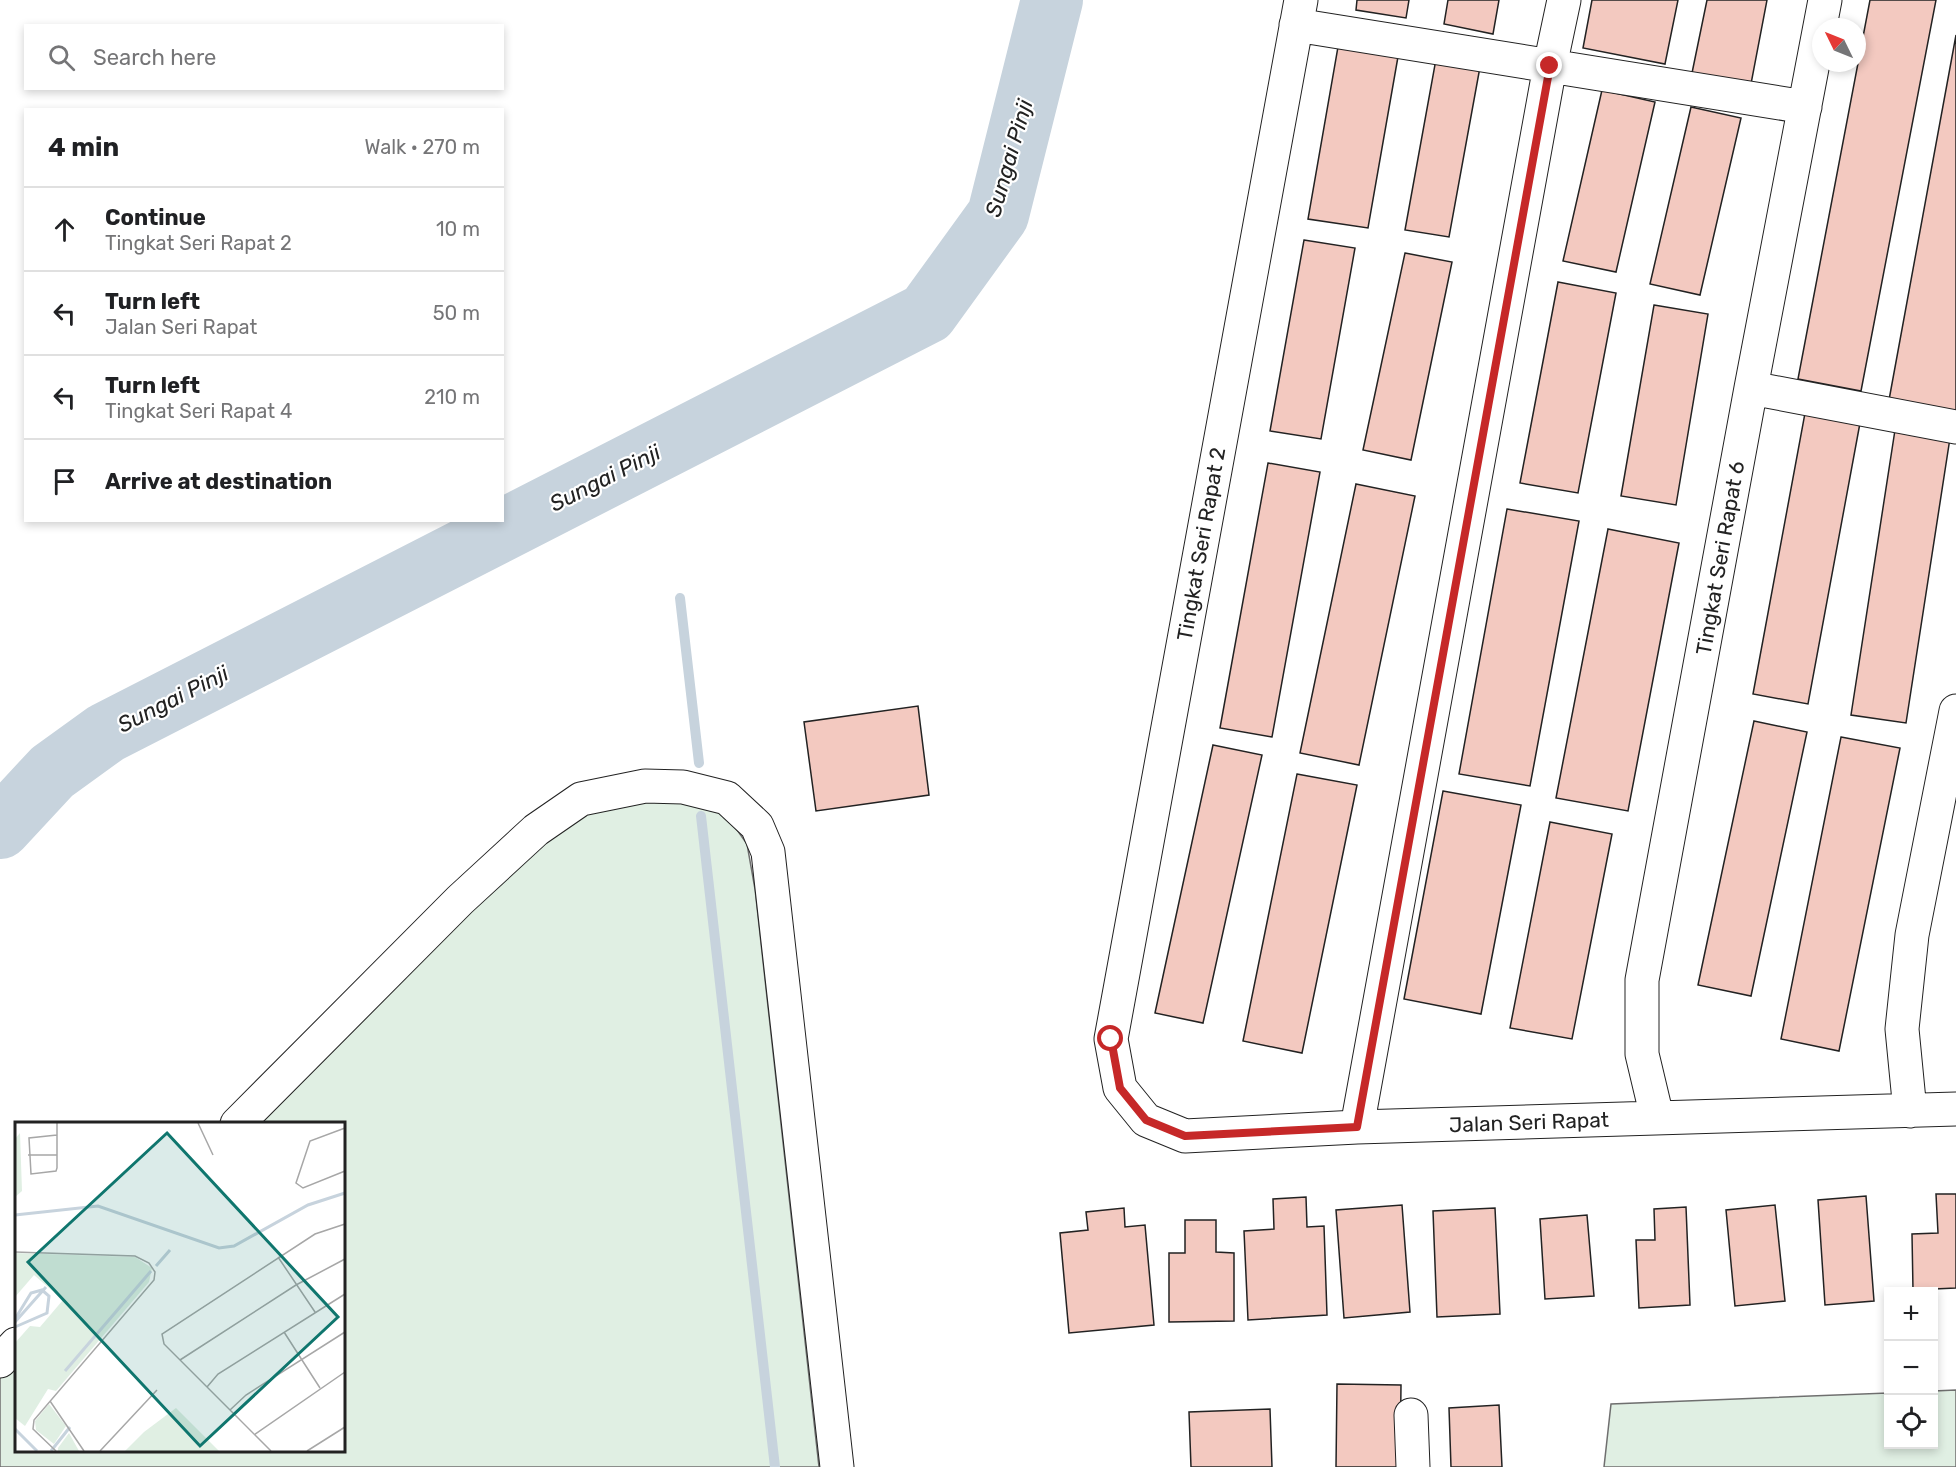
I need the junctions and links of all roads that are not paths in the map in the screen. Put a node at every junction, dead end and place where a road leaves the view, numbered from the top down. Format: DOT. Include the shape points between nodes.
graph roads {
  1 [pos="1564,0"];
  2 [pos="1825,0"];
  3 [pos="1299,13"];
  4 [pos="1550,66"];
  5 [pos="1805,107"];
  6 [pos="1751,388"];
  7 [pos="1956,427"];
  8 [pos="1956,711"];
  9 [pos="1120,1088"];
  10 [pos="1956,1109"];
  11 [pos="1910,1111"];
  12 [pos="1657,1117"];
  13 [pos="239,1122"];
  14 [pos="1357,1127"];
  15 [pos="15,1345"];
  16 [pos="0,1361"];
  17 [pos="1412,1415"];
  18 [pos="837,1467"];
  19 [pos="1413,1467"];
  1 -- 4 [label="street"];
  2 -- 5 [label="street, Tingkat Seri Rapat 6"];
  3 -- 4 [label="street"];
  3 -- 9 [label="street, Tingkat Seri Rapat 2" via="1111,1039"];
  4 -- 5 [label="street"];
  4 -- 14 [label="street"];
  5 -- 6 [label="street, Tingkat Seri Rapat 6"];
  6 -- 7 [label="street"];
  6 -- 12 [label="street, Tingkat Seri Rapat 6" via="1642,980 1642,1054"];
  8 -- 11 [label="street" via="1912,935 1902,1029"];
  9 -- 14 [label="street, Jalan Seri Rapat" via="1146,1120 1185,1136"];
  10 -- 11 [label="street, Jalan Seri Rapat"];
  11 -- 12 [label="street, Jalan Seri Rapat"];
  12 -- 14 [label="street, Jalan Seri Rapat"];
  13 -- 18 [label="street" via="460,900 536,830 581,799 645,786 683,787 727,798 757,826 768,852"];
  15 -- 16 [label="street"];
  17 -- 19 [label="street"];
}
